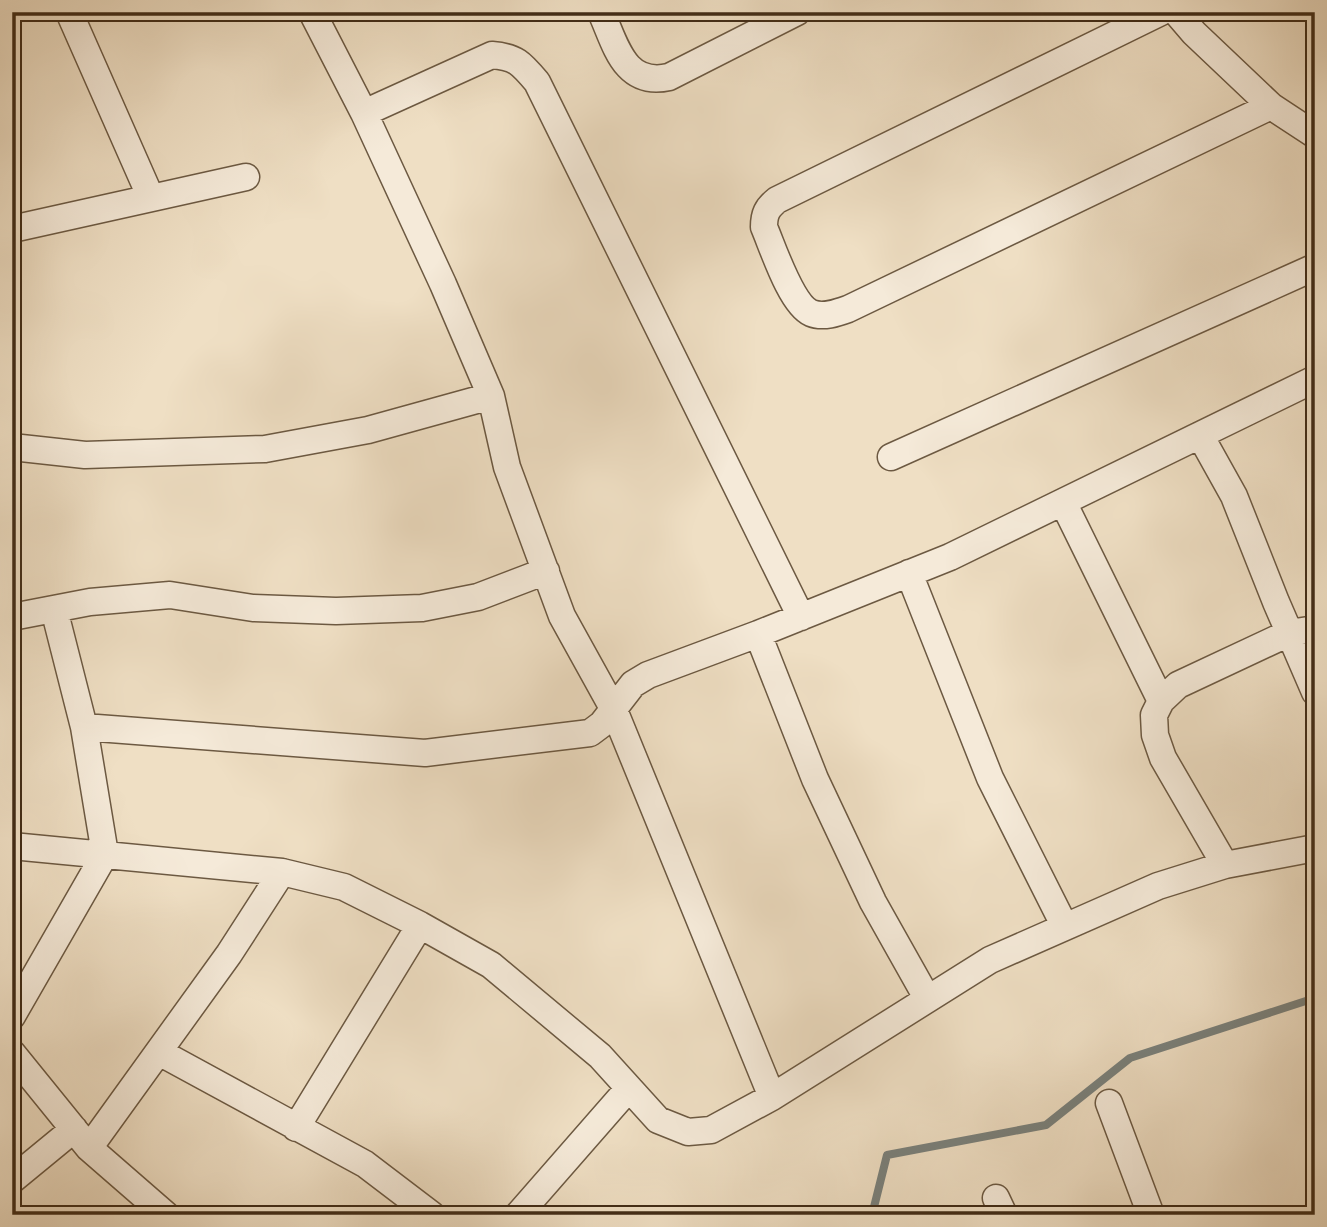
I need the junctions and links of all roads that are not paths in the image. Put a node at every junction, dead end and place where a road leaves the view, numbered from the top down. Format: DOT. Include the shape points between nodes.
graph roads {
  1 [pos="69,12"];
  2 [pos="312,12"];
  3 [pos="601,12"];
  4 [pos="797,12"];
  5 [pos="1161,12"];
  6 [pos="1176,12"];
  7 [pos="1271,106"];
  8 [pos="364,113"];
  9 [pos="1315,135"];
  10 [pos="246,177"];
  11 [pos="151,198"];
  12 [pos="12,229"];
  13 [pos="1315,267"];
  14 [pos="1315,379"];
  15 [pos="491,396"];
  16 [pos="1200,435"];
  17 [pos="12,447"];
  18 [pos="891,457"];
  19 [pos="1063,502"];
  20 [pos="546,571"];
  21 [pos="909,573"];
  22 [pos="54,608"];
  23 [pos="12,617"];
  24 [pos="800,617"];
  25 [pos="1302,631"];
  26 [pos="758,634"];
  27 [pos="1315,692"];
  28 [pos="1161,701"];
  29 [pos="614,710"];
  30 [pos="85,727"];
  31 [pos="12,846"];
  32 [pos="1315,848"];
  33 [pos="105,854"];
  34 [pos="1225,865"];
  35 [pos="282,872"];
  36 [pos="420,925"];
  37 [pos="1065,927"];
  38 [pos="927,998"];
  39 [pos="12,1016"];
  40 [pos="159,1052"];
  41 [pos="12,1053"];
  42 [pos="629,1088"];
  43 [pos="772,1097"];
  44 [pos="1109,1104"];
  45 [pos="296,1129"];
  46 [pos="82,1138"];
  47 [pos="12,1180"];
  48 [pos="166,1215"];
  49 [pos="432,1215"];
  50 [pos="518,1215"];
  51 [pos="1151,1215"];
  1 -- 11 [label="street"];
  2 -- 8 [label="street"];
  3 -- 4 [label="street" via="632,73 654,81"];
  5 -- 7 [label="street" via="768,207 764,227 798,303 821,316 848,309"];
  6 -- 7 [label="street"];
  7 -- 9 [label="street"];
  8 -- 15 [label="street"];
  8 -- 24 [label="street" via="492,55 512,57 526,68 537,82"];
  10 -- 11 [label="street"];
  11 -- 12 [label="street"];
  13 -- 18 [label="street"];
  14 -- 16 [label="street"];
  15 -- 17 [label="street" via="369,430 265,449 85,455"];
  15 -- 20 [label="street" via="508,467"];
  16 -- 19 [label="street"];
  16 -- 25 [label="street"];
  19 -- 21 [label="street"];
  19 -- 28 [label="street"];
  20 -- 22 [label="street" via="478,597 422,608 253,608 170,595"];
  20 -- 29 [label="street" via="562,616"];
  21 -- 24 [label="street"];
  21 -- 37 [label="street" via="990,778"];
  22 -- 23 [label="street"];
  22 -- 30 [label="street"];
  24 -- 26 [label="street"];
  25 -- 27 [label="street"];
  25 -- 28 [label="street" via="1178,685"];
  26 -- 29 [label="street" via="648,675 624,694"];
  26 -- 38 [label="street" via="821,792 873,902"];
  28 -- 34 [label="street" via="1154,716 1163,758"];
  29 -- 30 [label="street" via="590,733 425,753"];
  29 -- 43 [label="street"];
  30 -- 33 [label="street"];
  31 -- 33 [label="street"];
  32 -- 34 [label="street"];
  33 -- 35 [label="street"];
  33 -- 39 [label="street"];
  34 -- 37 [label="street" via="1158,886"];
  35 -- 36 [label="street" via="344,887"];
  35 -- 40 [label="street"];
  36 -- 42 [label="street" via="491,965 600,1056"];
  36 -- 45 [label="street"];
  37 -- 38 [label="street" via="990,960"];
  38 -- 43 [label="street"];
  40 -- 45 [label="street"];
  40 -- 46 [label="street"];
  41 -- 46 [label="street"];
  42 -- 43 [label="street" via="657,1121 688,1132 711,1130"];
  42 -- 50 [label="street"];
  44 -- 51 [label="street"];
  45 -- 49 [label="street" via="365,1164"];
  46 -- 47 [label="street"];
  46 -- 48 [label="street"];
}
